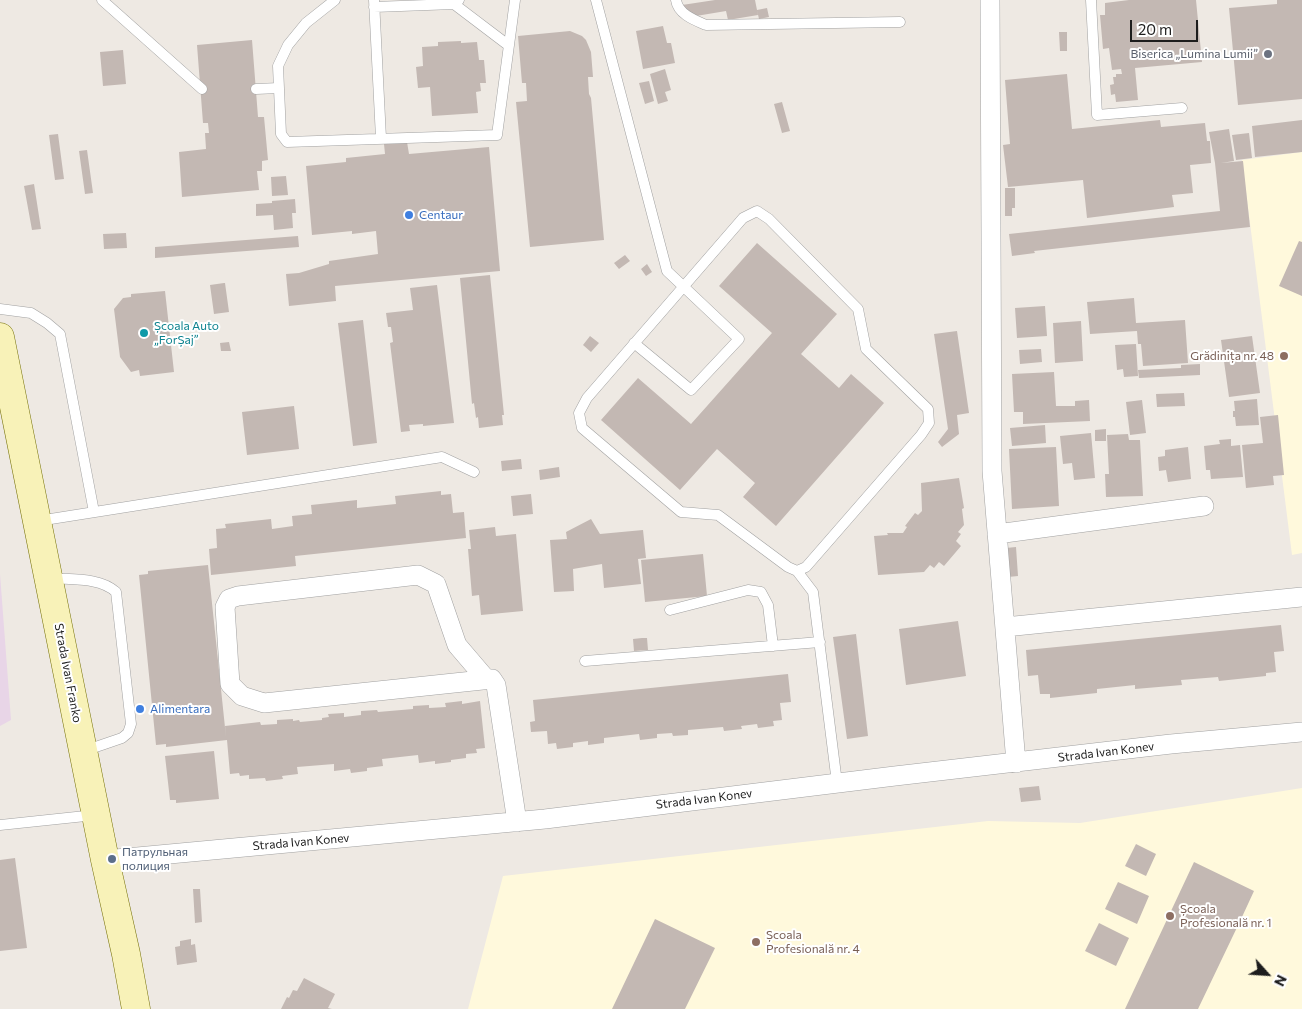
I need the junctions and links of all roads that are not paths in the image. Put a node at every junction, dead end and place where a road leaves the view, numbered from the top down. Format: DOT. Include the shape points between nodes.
graph roads {
  1 [pos="102,0"];
  2 [pos="335,0"];
  3 [pos="515,0"];
  4 [pos="596,0"];
  5 [pos="676,0"];
  6 [pos="990,0"];
  7 [pos="1091,0"];
  8 [pos="457,2"];
  9 [pos="374,3"];
  10 [pos="900,22"];
  11 [pos="508,45"];
  12 [pos="279,88"];
  13 [pos="202,89"];
  14 [pos="256,89"];
  15 [pos="1182,108"];
  16 [pos="381,138"];
  17 [pos="683,286"];
  18 [pos="0,309"];
  19 [pos="0,337"];
  20 [pos="634,343"];
  21 [pos="474,472"];
  22 [pos="1204,506"];
  23 [pos="94,512"];
  24 [pos="37,521"];
  25 [pos="997,534"];
  26 [pos="797,571"];
  27 [pos="49,578"];
  28 [pos="1302,597"];
  29 [pos="670,610"];
  30 [pos="1005,627"];
  31 [pos="820,642"];
  32 [pos="774,646"];
  33 [pos="585,661"];
  34 [pos="486,679"];
  35 [pos="1302,732"];
  36 [pos="83,751"];
  37 [pos="1016,763"];
  38 [pos="837,783"];
  39 [pos="96,815"];
  40 [pos="517,822"];
  41 [pos="0,825"];
  42 [pos="105,860"];
  43 [pos="136,1009"];
  1 -- 13 [label="lane"];
  2 -- 12 [label="lane" via="306,23 288,45 278,66"];
  3 -- 11 [label="lane"];
  4 -- 17 [label="lane" via="667,271"];
  5 -- 10 [label="lane" via="677,7 691,19 706,24"];
  6 -- 25 [label="street" via="992,471"];
  7 -- 15 [label="lane" via="1097,115"];
  8 -- 9 [label="lane"];
  8 -- 11 [label="lane"];
  9 -- 16 [label="lane"];
  11 -- 16 [label="lane" via="498,135"];
  12 -- 14 [label="lane"];
  12 -- 16 [label="lane" via="281,134 287,142"];
  17 -- 20 [label="lane"];
  17 -- 20 [label="lane" via="740,339 691,390"];
  17 -- 26 [label="lane" via="743,218 757,211 769,219 858,309 866,349 928,409 929,423 922,434 806,567"];
  18 -- 23 [label="lane" via="30,313 60,334"];
  19 -- 24 [label="main road, Strada Ivan Franko"];
  20 -- 26 [label="lane" via="587,398 579,413 582,428 681,512 718,515"];
  21 -- 23 [label="lane" via="442,458"];
  22 -- 25 [label="street"];
  23 -- 24 [label="lane"];
  24 -- 27 [label="main road, Strada Ivan Franko"];
  25 -- 30 [label="street"];
  26 -- 31 [label="lane" via="813,592"];
  27 -- 36 [label="main road, Strada Ivan Franko"];
  27 -- 36 [label="lane" via="101,583 116,592 132,724 122,738"];
  28 -- 30 [label="street"];
  29 -- 32 [label="lane" via="748,590 761,592 768,605"];
  30 -- 37 [label="street"];
  31 -- 32 [label="lane"];
  31 -- 38 [label="lane"];
  32 -- 33 [label="lane"];
  34 -- 34 [label="street" via="264,703 242,696 230,684 225,607 228,598 238,596 418,575 436,584 457,645"];
  34 -- 40 [label="street" via="492,679 496,685"];
  35 -- 37 [label="street, Strada Ivan Konev"];
  36 -- 39 [label="main road, Strada Ivan Franko"];
  37 -- 38 [label="street, Strada Ivan Konev"];
  38 -- 40 [label="street, Strada Ivan Konev"];
  39 -- 41 [label="lane"];
  39 -- 42 [label="main road, Strada Ivan Franko"];
  40 -- 42 [label="street, Strada Ivan Konev"];
  42 -- 43 [label="main road, Strada Ivan Franko"];
}
